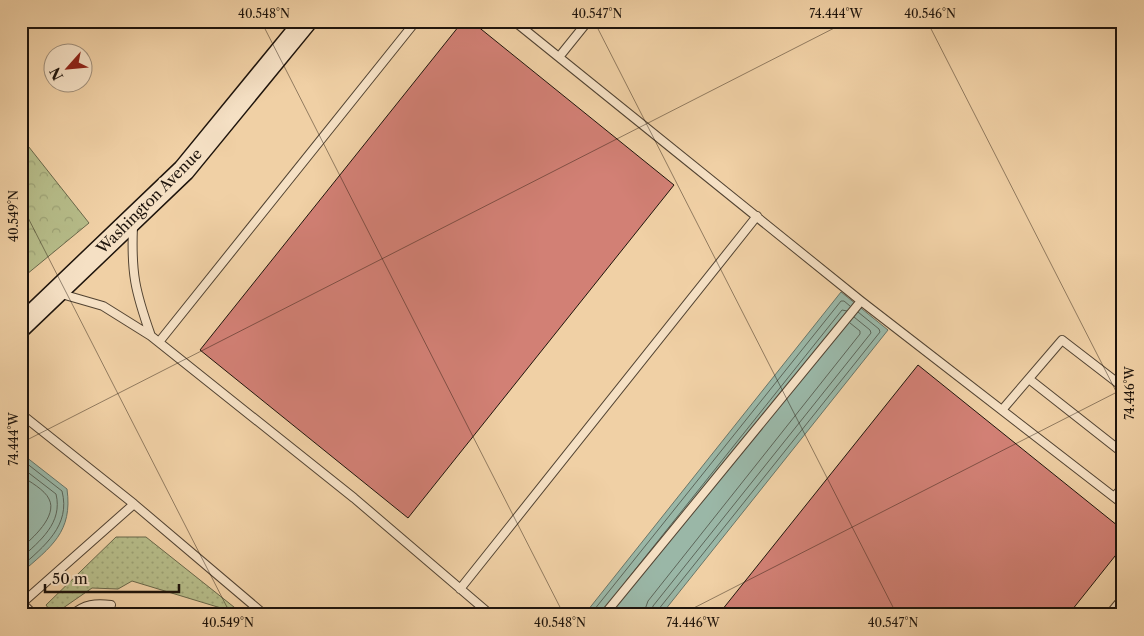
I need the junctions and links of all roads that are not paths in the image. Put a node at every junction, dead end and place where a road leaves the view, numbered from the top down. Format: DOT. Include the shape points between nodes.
graph roads {
  1 [pos="306,21"];
  2 [pos="416,21"];
  3 [pos="514,21"];
  4 [pos="588,21"];
  5 [pos="559,57"];
  6 [pos="757,216"];
  7 [pos="133,218"];
  8 [pos="56,293"];
  9 [pos="861,301"];
  10 [pos="21,326"];
  11 [pos="151,336"];
  12 [pos="159,342"];
  13 [pos="1029,379"];
  14 [pos="1123,387"];
  15 [pos="1002,410"];
  16 [pos="21,414"];
  17 [pos="1123,453"];
  18 [pos="1123,487"];
  19 [pos="1114,496"];
  20 [pos="134,504"];
  21 [pos="1123,504"];
  22 [pos="460,588"];
  23 [pos="1123,598"];
  24 [pos="22,604"];
  25 [pos="111,605"];
  26 [pos="34,615"];
  27 [pos="72,615"];
  28 [pos="264,615"];
  29 [pos="491,615"];
  30 [pos="604,615"];
  31 [pos="1109,615"];
  1 -- 7 [label="main road, Washington Avenue" via="184,170"];
  2 -- 12 [label="lane"];
  3 -- 5 [label="lane"];
  4 -- 5 [label="lane"];
  5 -- 6 [label="lane"];
  6 -- 9 [label="lane"];
  6 -- 22 [label="lane"];
  7 -- 8 [label="main road, Washington Avenue"];
  7 -- 11 [label="lane" via="131,262 134,282"];
  8 -- 10 [label="main road, Washington Avenue"];
  8 -- 11 [label="lane" via="103,306"];
  9 -- 15 [label="lane"];
  9 -- 30 [label="lane"];
  11 -- 12 [label="lane"];
  12 -- 22 [label="lane" via="354,498"];
  13 -- 14 [label="lane" via="1062,340"];
  13 -- 15 [label="lane"];
  13 -- 17 [label="lane"];
  15 -- 19 [label="lane"];
  16 -- 20 [label="lane"];
  18 -- 19 [label="lane"];
  19 -- 21 [label="lane"];
  20 -- 24 [label="lane"];
  20 -- 28 [label="lane"];
  22 -- 29 [label="lane"];
  23 -- 31 [label="lane"];
  24 -- 26 [label="lane"];
  25 -- 27 [label="lane" via="95,603 78,609"];
}
